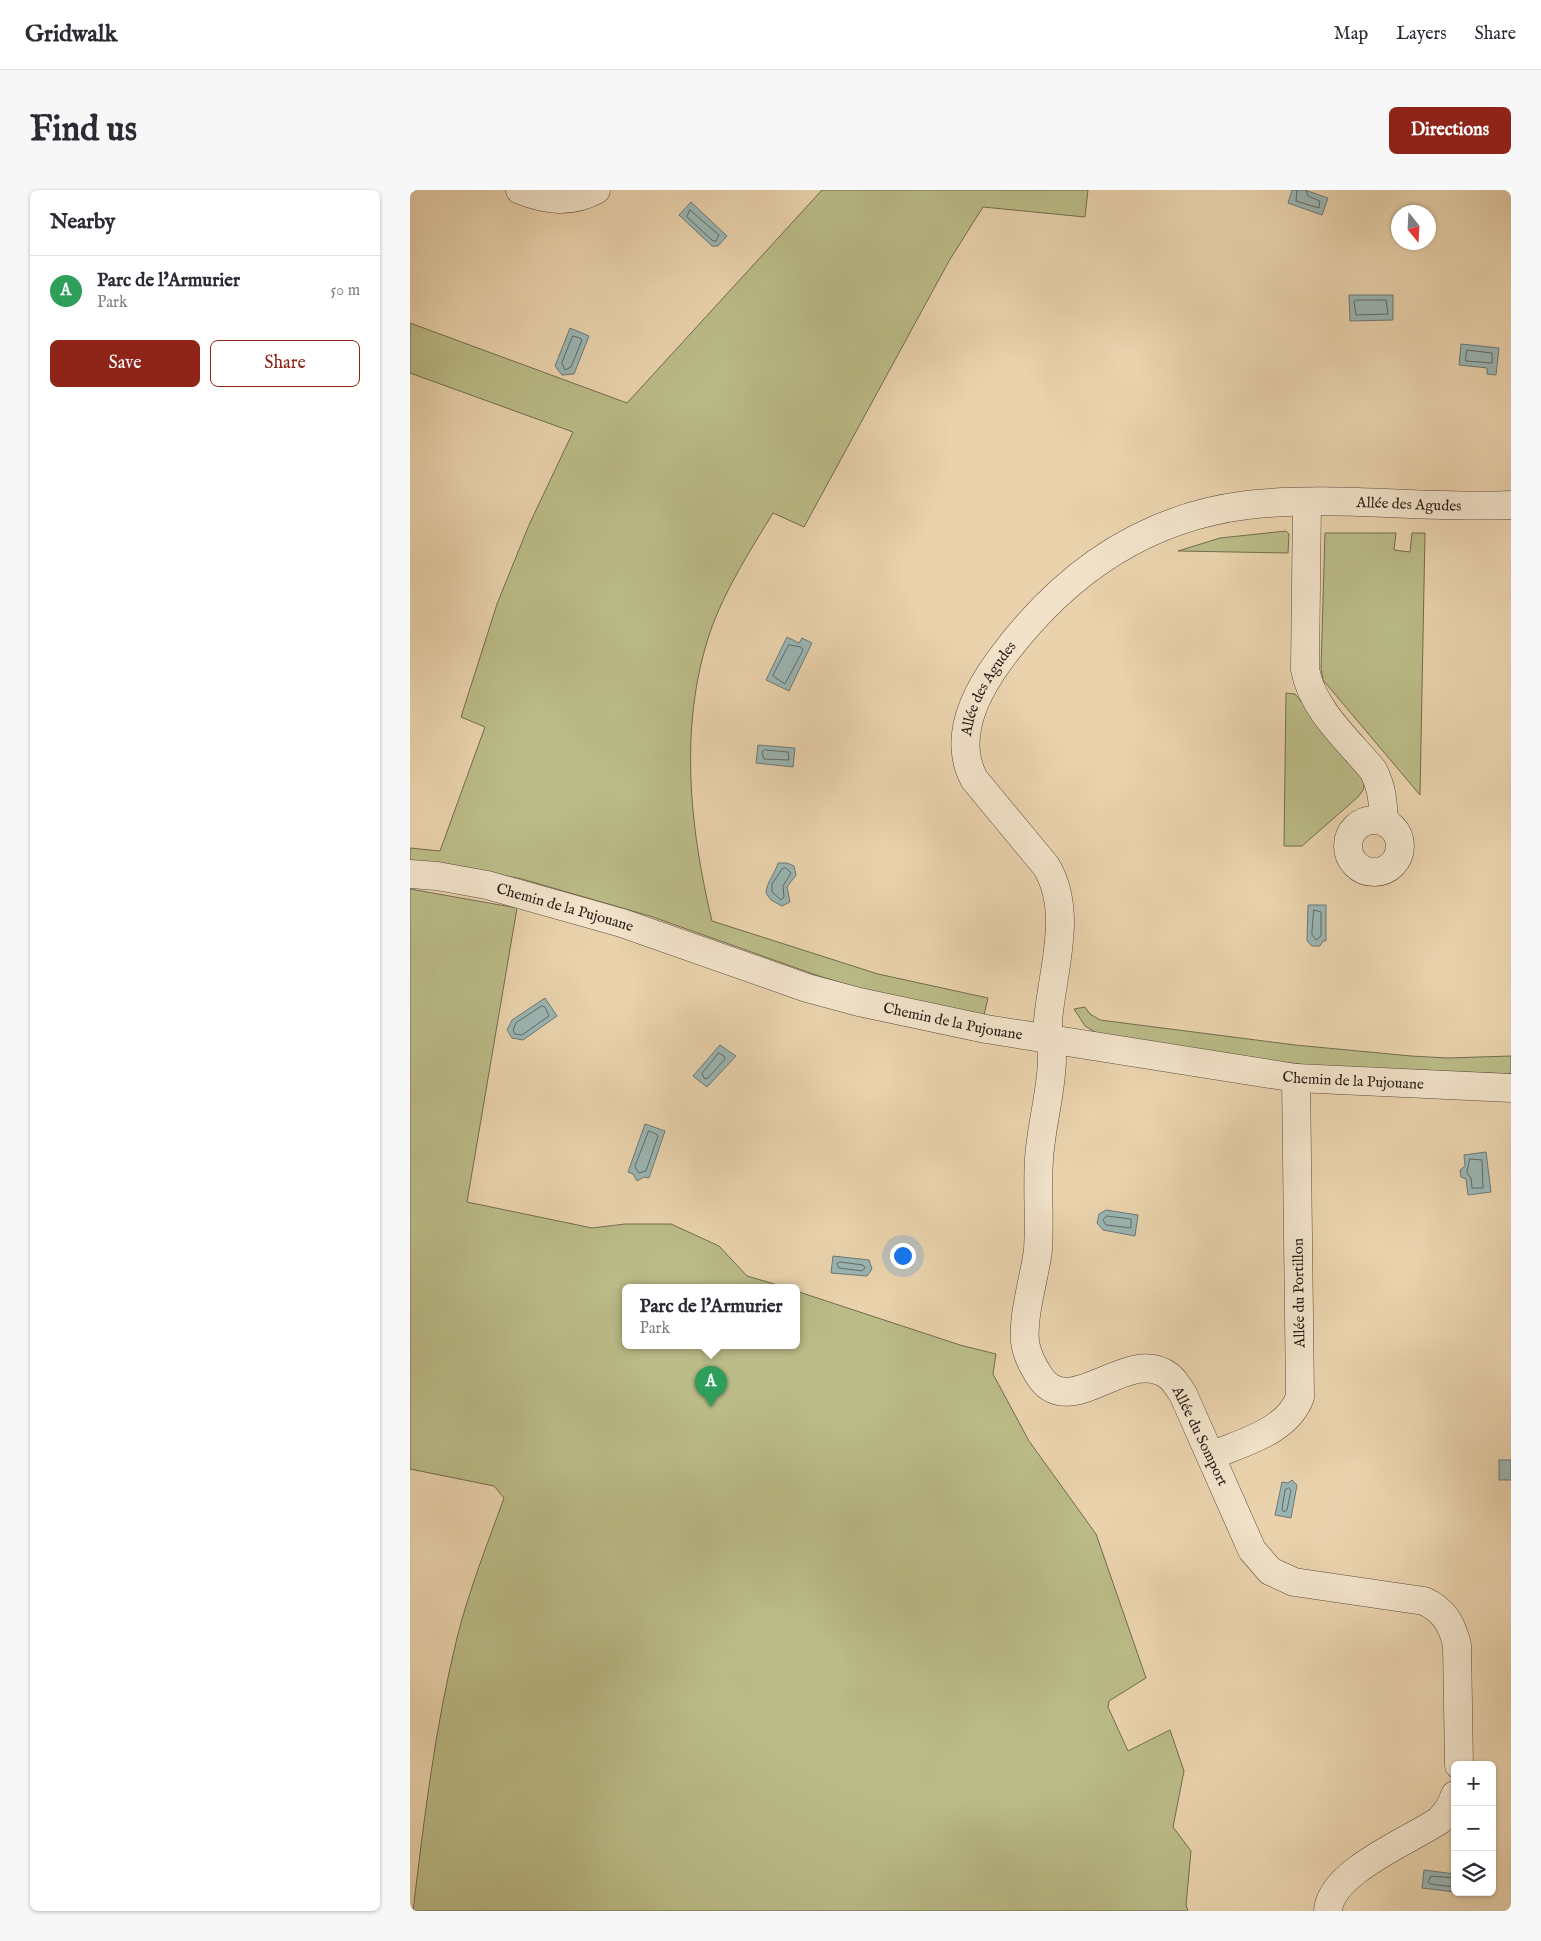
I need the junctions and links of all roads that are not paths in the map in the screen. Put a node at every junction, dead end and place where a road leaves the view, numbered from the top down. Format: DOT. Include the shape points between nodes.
graph roads {
  1 [pos="520,190"];
  2 [pos="596,190"];
  3 [pos="1307,502"];
  4 [pos="1511,505"];
  5 [pos="1384,822"];
  6 [pos="410,874"];
  7 [pos="1050,1041"];
  8 [pos="1296,1078"];
  9 [pos="1511,1088"];
  10 [pos="1211,1456"];
  11 [pos="1459,1761"];
  12 [pos="1451,1805"];
  13 [pos="1328,1911"];
  1 -- 2 [label="street" via="556,200 571,200"];
  3 -- 4 [label="street, Allée des Agudes"];
  3 -- 5 [label="street" via="1304,669 1316,702 1373,770 1382,789"];
  3 -- 7 [label="street, Allée des Agudes" via="1249,505 1215,511 1166,526 1122,546 1080,574 1041,608 992,670 976,700 966,736 970,772 1046,866 1060,899 1048,1023"];
  6 -- 7 [label="street, Chemin de la Pujouane" via="487,885 612,920 807,988 859,1002"];
  7 -- 8 [label="street, Chemin de la Pujouane"];
  7 -- 10 [label="street, Allée du Somport" via="1052,1058 1038,1161 1040,1228 1025,1338 1030,1358 1044,1381 1062,1392 1074,1392 1135,1370 1165,1373 1184,1394"];
  8 -- 9 [label="street, Chemin de la Pujouane"];
  8 -- 10 [label="street, Allée du Portillon" via="1300,1397 1293,1411 1279,1424"];
  10 -- 11 [label="street, Allée du Somport" via="1252,1550 1270,1571 1294,1582 1424,1601 1441,1610 1455,1636 1459,1656"];
  12 -- 13 [label="street" via="1440,1820 1344,1879 1332,1894"];
}
